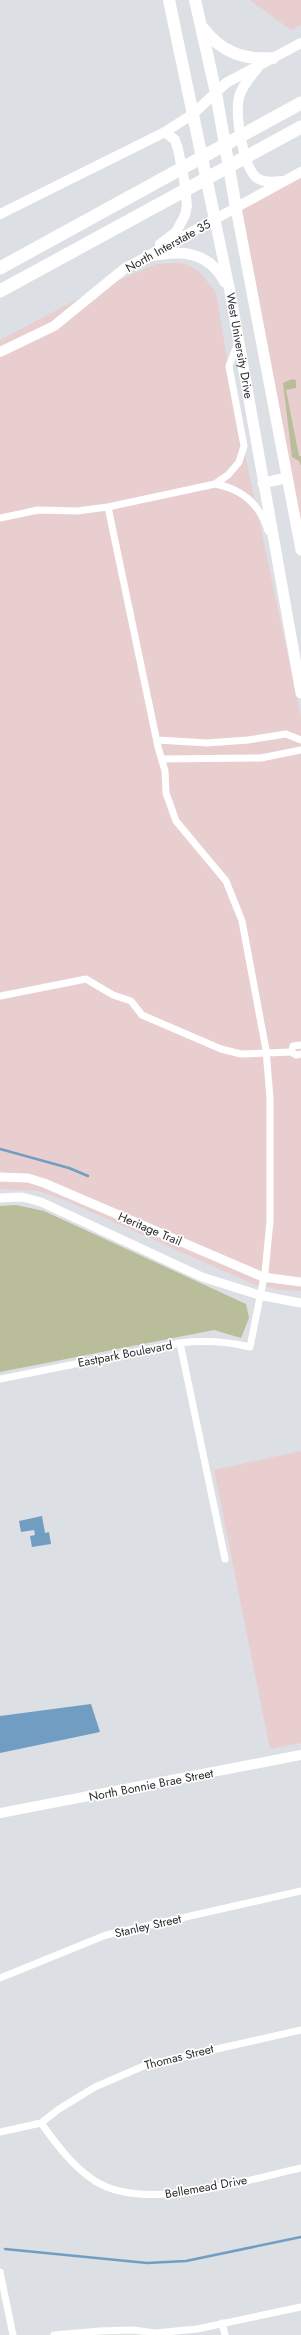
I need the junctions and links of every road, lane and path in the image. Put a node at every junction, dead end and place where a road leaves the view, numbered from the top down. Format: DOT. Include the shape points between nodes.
graph roads {
  1 [pos="169,0"];
  2 [pos="195,0"];
  3 [pos="200,23"];
  4 [pos="301,43"];
  5 [pos="270,59"];
  6 [pos="216,93"];
  7 [pos="301,103"];
  8 [pos="193,114"];
  9 [pos="301,127"];
  10 [pos="165,132"];
  11 [pos="301,172"];
  12 [pos="283,181"];
  13 [pos="236,208"];
  14 [pos="0,214"];
  15 [pos="214,220"];
  16 [pos="146,257"];
  17 [pos="0,268"];
  18 [pos="124,269"];
  19 [pos="29,275"];
  20 [pos="0,291"];
  21 [pos="230,292"];
  22 [pos="0,297"];
  23 [pos="238,340"];
  24 [pos="0,352"];
  25 [pos="286,478"];
  26 [pos="263,483"];
  27 [pos="216,484"];
  28 [pos="108,507"];
  29 [pos="0,518"];
  30 [pos="301,550"];
  31 [pos="277,561"];
  32 [pos="301,693"];
  33 [pos="157,740"];
  34 [pos="301,740"];
  35 [pos="301,750"];
  36 [pos="162,759"];
  37 [pos="0,996"];
  38 [pos="301,1045"];
  39 [pos="291,1052"];
  40 [pos="266,1054"];
  41 [pos="301,1054"];
  42 [pos="0,1177"];
  43 [pos="0,1198"];
  44 [pos="263,1277"];
  45 [pos="301,1282"];
  46 [pos="260,1295"];
  47 [pos="301,1300"];
  48 [pos="291,1302"];
  49 [pos="301,1303"];
  50 [pos="180,1343"];
  51 [pos="0,1379"];
  52 [pos="225,1559"];
  53 [pos="301,1755"];
  54 [pos="0,1813"];
  55 [pos="301,1891"];
  56 [pos="0,1978"];
  57 [pos="301,2030"];
  58 [pos="41,2123"];
  59 [pos="0,2132"];
  60 [pos="301,2168"];
  61 [pos="0,2272"];
  62 [pos="301,2307"];
  63 [pos="222,2323"];
  64 [pos="13,2335"];
  65 [pos="54,2335"];
  66 [pos="225,2335"];
  1 -- 8 [label="highway, West University Drive"];
  2 -- 3 [label="highway, West University Drive"];
  3 -- 5 [label="highway" via="212,40 233,54 246,58"];
  3 -- 6 [label="highway, West University Drive"];
  4 -- 5 [label="main road"];
  5 -- 6 [label="main road" via="226,83"];
  5 -- 12 [label="main road" via="250,76 242,91 238,108 239,125 252,174 264,182"];
  6 -- 8 [label="main road"];
  6 -- 13 [label="highway, West University Drive"];
  7 -- 17 [label="highway"];
  8 -- 10 [label="main road"];
  8 -- 15 [label="highway, West University Drive"];
  9 -- 19 [label="highway"];
  10 -- 14 [label="main road"];
  10 -- 18 [label="main road" via="175,140 178,149 187,206 185,215 176,232"];
  11 -- 12 [label="main road, North Interstate 35"];
  12 -- 13 [label="main road, North Interstate 35"];
  13 -- 15 [label="main road, North Interstate 35"];
  13 -- 25 [label="main road, West University Drive"];
  15 -- 16 [label="main road, North Interstate 35"];
  15 -- 21 [label="main road, West University Drive"];
  16 -- 18 [label="main road, North Interstate 35"];
  16 -- 21 [label="main road" via="178,252 201,258 218,271"];
  18 -- 24 [label="main road, North Interstate 35" via="54,326"];
  19 -- 20 [label="highway"];
  19 -- 22 [label="highway"];
  21 -- 23 [label="main road, West University Drive"];
  23 -- 26 [label="main road, West University Drive"];
  23 -- 27 [label="street" via="229,366 244,446 239,462"];
  25 -- 26 [label="main road"];
  25 -- 30 [label="main road, West University Drive"];
  26 -- 31 [label="main road, West University Drive"];
  27 -- 28 [label="street"];
  27 -- 31 [label="street" via="230,487 246,495 265,522"];
  28 -- 29 [label="street" via="77,511 38,510"];
  28 -- 33 [label="street"];
  31 -- 32 [label="main road, West University Drive"];
  33 -- 34 [label="street" via="207,742 248,740 286,734"];
  33 -- 36 [label="street"];
  35 -- 36 [label="street" via="261,758"];
  36 -- 40 [label="street" via="166,793 176,821 226,881 242,921"];
  37 -- 40 [label="street" via="86,979 113,995 131,1001 142,1015 221,1049 241,1054"];
  38 -- 39 [label="street" via="293,1046"];
  39 -- 40 [label="street"];
  39 -- 41 [label="street"];
  40 -- 44 [label="street" via="270,1098 270,1221"];
  42 -- 44 [label="street, Heritage Trail" via="28,1178 44,1183"];
  43 -- 46 [label="street, Heritage Trail" via="22,1197 41,1202 202,1277"];
  44 -- 45 [label="street, Heritage Trail"];
  44 -- 46 [label="street"];
  46 -- 48 [label="street, Heritage Trail"];
  46 -- 50 [label="street, Eastpark Boulevard" via="250,1347 205,1340"];
  47 -- 48 [label="street, Heritage Trail"];
  48 -- 49 [label="street, Heritage Trail"];
  50 -- 51 [label="street, Eastpark Boulevard"];
  50 -- 52 [label="street"];
  53 -- 54 [label="main road, North Bonnie Brae Street"];
  55 -- 56 [label="street, Stanley Street" via="106,1935"];
  57 -- 58 [label="street, Thomas Street" via="146,2065 95,2087"];
  58 -- 59 [label="street, Thomas Street"];
  58 -- 60 [label="street, Bellemead Drive" via="75,2166 96,2182 119,2191 145,2195 174,2195"];
  61 -- 64 [label="street"];
  62 -- 63 [label="street"];
  63 -- 65 [label="street" via="177,2331 100,2330"];
  63 -- 66 [label="street"];
}
